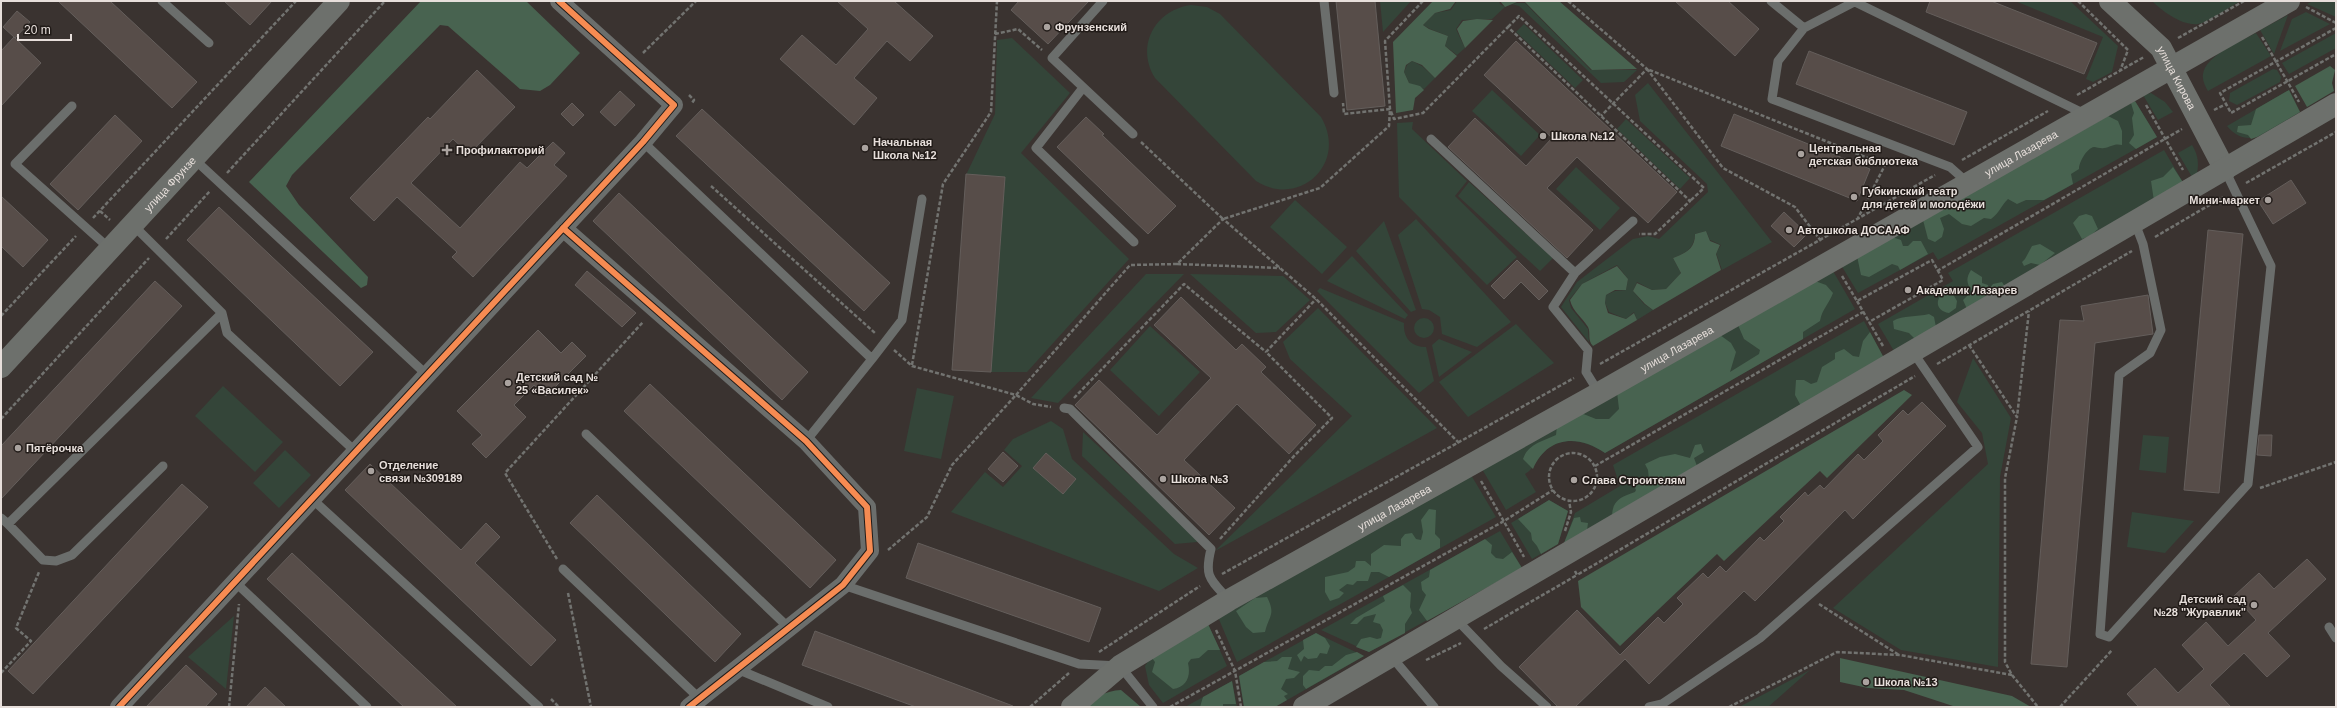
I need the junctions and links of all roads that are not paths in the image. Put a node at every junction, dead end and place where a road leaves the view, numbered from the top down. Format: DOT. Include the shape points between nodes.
graph roads {
  1 [pos="162,1"];
  2 [pos="339,1"];
  3 [pos="559,1"];
  4 [pos="1103,1"];
  5 [pos="1324,1"];
  6 [pos="1771,1"];
  7 [pos="1855,1"];
  8 [pos="2110,1"];
  9 [pos="2294,3"];
  10 [pos="1804,28"];
  11 [pos="209,43"];
  12 [pos="2173,67"];
  13 [pos="1082,89"];
  14 [pos="1334,93"];
  15 [pos="2336,104"];
  16 [pos="72,106"];
  17 [pos="2088,115"];
  18 [pos="1132,134"];
  19 [pos="1431,139"];
  20 [pos="643,142"];
  21 [pos="194,159"];
  22 [pos="2225,170"];
  23 [pos="1968,184"];
  24 [pos="922,199"];
  25 [pos="1633,221"];
  26 [pos="2135,223"];
  27 [pos="563,228"];
  28 [pos="129,229"];
  29 [pos="1134,242"];
  30 [pos="110,249"];
  31 [pos="1575,273"];
  32 [pos="222,313"];
  33 [pos="1913,352"];
  34 [pos="872,359"];
  35 [pos="1,367"];
  36 [pos="427,375"];
  37 [pos="1599,393"];
  38 [pos="1064,408"];
  39 [pos="586,434"];
  40 [pos="806,441"];
  41 [pos="356,452"];
  42 [pos="163,466"];
  43 [pos="311,498"];
  44 [pos="1,518"];
  45 [pos="8,524"];
  46 [pos="563,570"];
  47 [pos="234,582"];
  48 [pos="843,585"];
  49 [pos="1229,600"];
  50 [pos="1456,618"];
  51 [pos="2329,627"];
  52 [pos="789,628"];
  53 [pos="2336,638"];
  54 [pos="1391,656"];
  55 [pos="1120,666"];
  56 [pos="736,669"];
  57 [pos="694,703"];
  58 [pos="119,707"];
  59 [pos="367,707"];
  60 [pos="539,707"];
  61 [pos="828,707"];
  62 [pos="1072,707"];
  63 [pos="1153,707"];
  64 [pos="1304,707"];
  65 [pos="1434,707"];
  66 [pos="1547,707"];
  67 [pos="1649,707"];
  1 -- 11 [label="lane"];
  2 -- 21 [label="main road, улица Фрунзе"];
  3 -- 20 [label="street" via="674,105"];
  4 -- 13 [label="lane" via="1052,58"];
  5 -- 14 [label="lane"];
  6 -- 10 [label="lane"];
  7 -- 10 [label="lane"];
  7 -- 17 [label="lane"];
  8 -- 12 [label="main road, улица Кирова" via="2161,48"];
  9 -- 12 [label="main road, улица Лазарева" via="2253,21"];
  10 -- 23 [label="lane" via="1778,61 1772,99 1950,167"];
  12 -- 17 [label="main road, улица Лазарева"];
  12 -- 22 [label="main road, улица Кирова"];
  13 -- 18 [label="lane"];
  13 -- 29 [label="lane" via="1036,148"];
  15 -- 22 [label="main road"];
  16 -- 30 [label="lane" via="15,164"];
  17 -- 23 [label="main road, улица Лазарева"];
  19 -- 31 [label="lane"];
  20 -- 27 [label="street"];
  20 -- 34 [label="lane"];
  21 -- 28 [label="main road, улица Фрунзе"];
  21 -- 36 [label="lane"];
  22 -- 26 [label="main road"];
  22 -- 26 [label="lane" via="2271,266 2248,484 2109,638 2100,634 2119,375 2150,353 2161,330 2143,244"];
  23 -- 37 [label="main road, улица Лазарева"];
  24 -- 34 [label="lane" via="902,320"];
  25 -- 31 [label="lane"];
  26 -- 33 [label="main road"];
  27 -- 36 [label="street"];
  27 -- 40 [label="street"];
  28 -- 30 [label="main road, улица Фрунзе"];
  28 -- 32 [label="lane" via="157,249"];
  30 -- 35 [label="main road, улица Фрунзе"];
  31 -- 37 [label="lane" via="1553,308 1588,350 1586,372"];
  32 -- 41 [label="lane" via="227,333"];
  32 -- 45 [label="lane"];
  33 -- 50 [label="main road"];
  33 -- 67 [label="lane" via="1978,447 1760,638 1662,704"];
  34 -- 40 [label="lane"];
  36 -- 41 [label="street"];
  37 -- 49 [label="main road, улица Лазарева"];
  38 -- 49 [label="lane" via="1070,409 1211,549 1207,567 1211,580"];
  39 -- 52 [label="lane"];
  40 -- 48 [label="street" via="867,507 870,551"];
  41 -- 43 [label="street"];
  42 -- 45 [label="lane" via="72,555 56,562 43,560"];
  43 -- 47 [label="street"];
  43 -- 60 [label="lane"];
  44 -- 45 [label="lane"];
  46 -- 57 [label="lane"];
  47 -- 58 [label="street"];
  47 -- 59 [label="lane"];
  48 -- 52 [label="street"];
  48 -- 55 [label="lane" via="1079,664"];
  49 -- 55 [label="main road, улица Лазарева"];
  50 -- 54 [label="main road"];
  50 -- 66 [label="lane" via="1501,666"];
  51 -- 53 [label="lane"];
  52 -- 56 [label="street"];
  54 -- 64 [label="main road"];
  54 -- 65 [label="lane"];
  55 -- 62 [label="main road, улица Лазарева"];
  55 -- 63 [label="lane"];
  56 -- 57 [label="street"];
  56 -- 61 [label="lane"];
}
